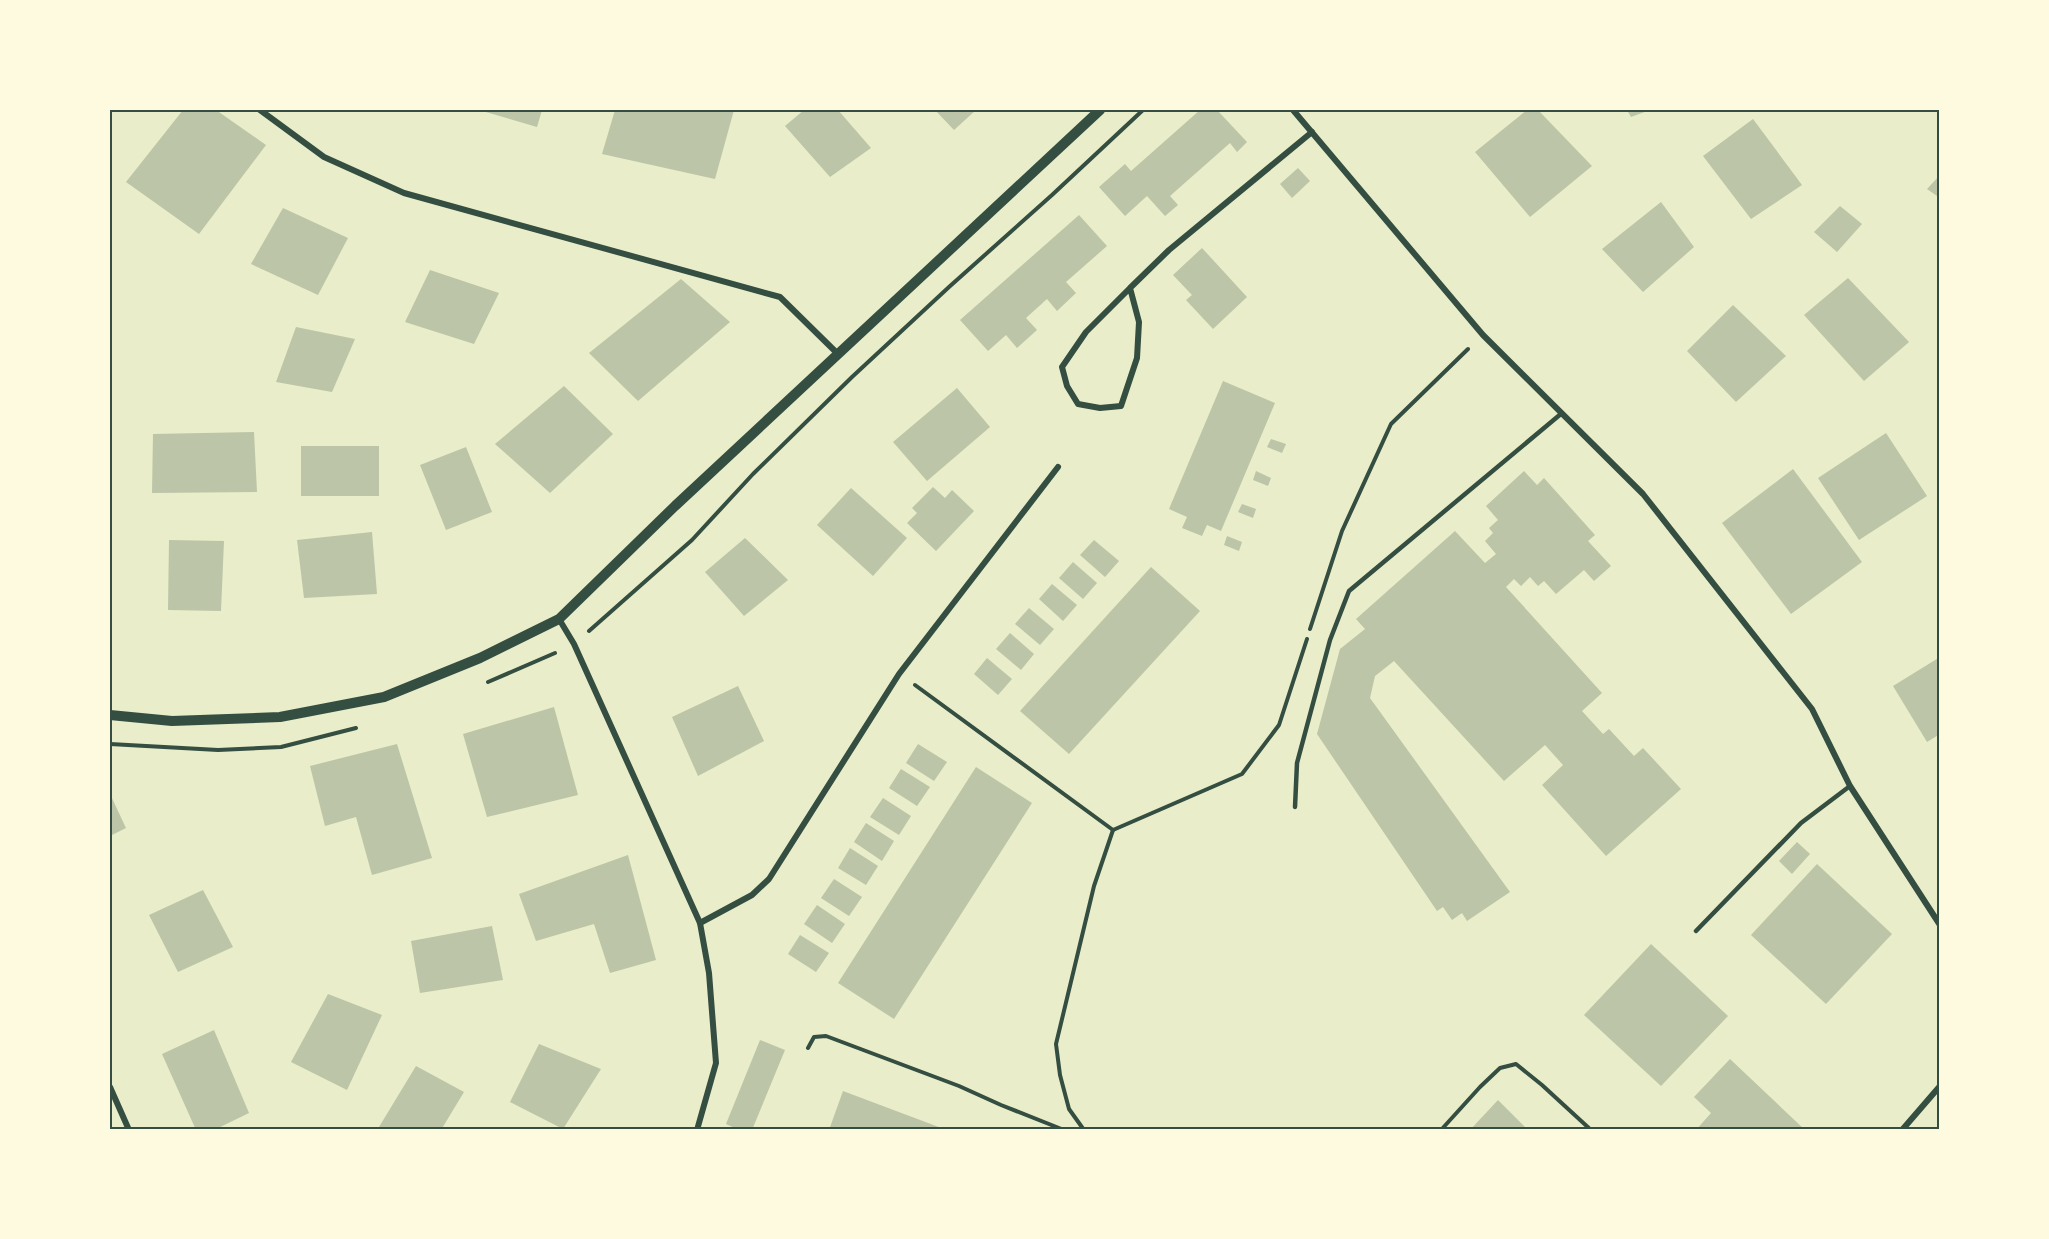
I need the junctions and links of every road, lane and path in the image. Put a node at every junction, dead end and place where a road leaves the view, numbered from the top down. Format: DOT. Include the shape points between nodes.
graph roads {
  1 [pos="260,110"];
  2 [pos="1100,110"];
  3 [pos="1293,110"];
  4 [pos="1312,132"];
  5 [pos="1130,288"];
  6 [pos="1483,335"];
  7 [pos="839,355"];
  8 [pos="1562,413"];
  9 [pos="1059,467"];
  10 [pos="559,619"];
  11 [pos="899,674"];
  12 [pos="110,715"];
  13 [pos="1850,786"];
  14 [pos="1295,807"];
  15 [pos="1113,830"];
  16 [pos="700,923"];
  17 [pos="1940,925"];
  18 [pos="1696,931"];
  19 [pos="808,1048"];
  20 [pos="1940,1086"];
  21 [pos="110,1087"];
  22 [pos="129,1130"];
  23 [pos="697,1130"];
  24 [pos="1064,1130"];
  25 [pos="1084,1130"];
  26 [pos="1441,1130"];
  27 [pos="1591,1130"];
  28 [pos="1902,1130"];
  1 -- 7 [label="street" via="324,157 404,193 780,297"];
  2 -- 7 [label="street"];
  3 -- 4 [label="street"];
  4 -- 5 [label="street"];
  4 -- 6 [label="street"];
  5 -- 5 [label="street" via="1086,333 1062,368 1078,404 1121,406 1137,358 1139,322"];
  6 -- 8 [label="street"];
  6 -- 15 [label="path" via="1391,424 1342,531 1279,725 1242,774"];
  7 -- 10 [label="street"];
  8 -- 13 [label="street" via="1643,494 1812,709"];
  8 -- 14 [label="lane" via="1349,591 1330,640 1297,763"];
  9 -- 11 [label="street"];
  10 -- 12 [label="street" via="480,658 384,697 280,717 172,721"];
  10 -- 16 [label="street" via="574,644"];
  11 -- 15 [label="path"];
  11 -- 16 [label="street" via="769,879 752,895"];
  13 -- 17 [label="street"];
  13 -- 18 [label="lane" via="1801,823"];
  15 -- 25 [label="path" via="1094,886 1056,1044 1069,1109"];
  16 -- 23 [label="street" via="709,973 716,1063"];
  19 -- 24 [label="path" via="814,1037 826,1036"];
  20 -- 28 [label="street"];
  21 -- 22 [label="street"];
  26 -- 27 [label="path" via="1500,1068 1516,1064"];
}
